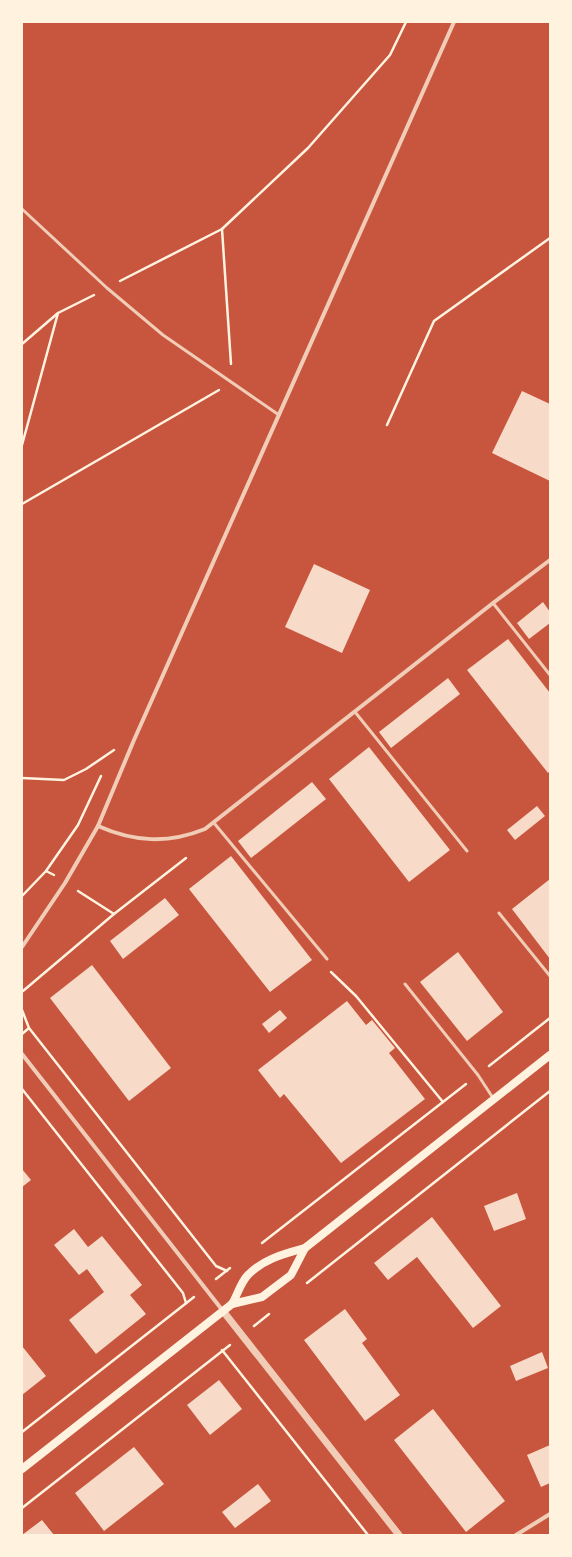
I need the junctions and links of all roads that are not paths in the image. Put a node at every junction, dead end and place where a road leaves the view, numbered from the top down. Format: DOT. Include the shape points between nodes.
graph roads {
  1 [pos="454,22"];
  2 [pos="22,209"];
  3 [pos="279,415"];
  4 [pos="550,560"];
  5 [pos="493,603"];
  6 [pos="550,675"];
  7 [pos="356,712"];
  8 [pos="214,823"];
  9 [pos="98,826"];
  10 [pos="467,851"];
  11 [pos="499,913"];
  12 [pos="22,947"];
  13 [pos="327,959"];
  14 [pos="550,976"];
  15 [pos="405,984"];
  16 [pos="22,1054"];
  17 [pos="550,1055"];
  18 [pos="494,1100"];
  19 [pos="305,1248"];
  20 [pos="232,1304"];
  21 [pos="224,1312"];
  22 [pos="22,1469"];
  23 [pos="550,1514"];
  24 [pos="399,1535"];
  25 [pos="516,1535"];
  1 -- 3 [label="street"];
  2 -- 3 [label="lane" via="107,288 163,335"];
  3 -- 9 [label="street"];
  4 -- 5 [label="street"];
  5 -- 6 [label="lane"];
  5 -- 7 [label="street"];
  7 -- 8 [label="street"];
  7 -- 10 [label="lane"];
  8 -- 9 [label="street" via="205,830 186,837 150,840 118,835"];
  8 -- 13 [label="lane"];
  9 -- 12 [label="street" via="65,883"];
  11 -- 14 [label="lane"];
  15 -- 18 [label="lane" via="478,1075"];
  16 -- 21 [label="street"];
  17 -- 18 [label="main road"];
  18 -- 19 [label="main road"];
  19 -- 20 [label="main road" via="274,1256 257,1268 246,1277"];
  19 -- 20 [label="main road" via="291,1275 262,1297"];
  20 -- 21 [label="main road"];
  21 -- 22 [label="main road"];
  21 -- 24 [label="street"];
  23 -- 25 [label="street"];
}
